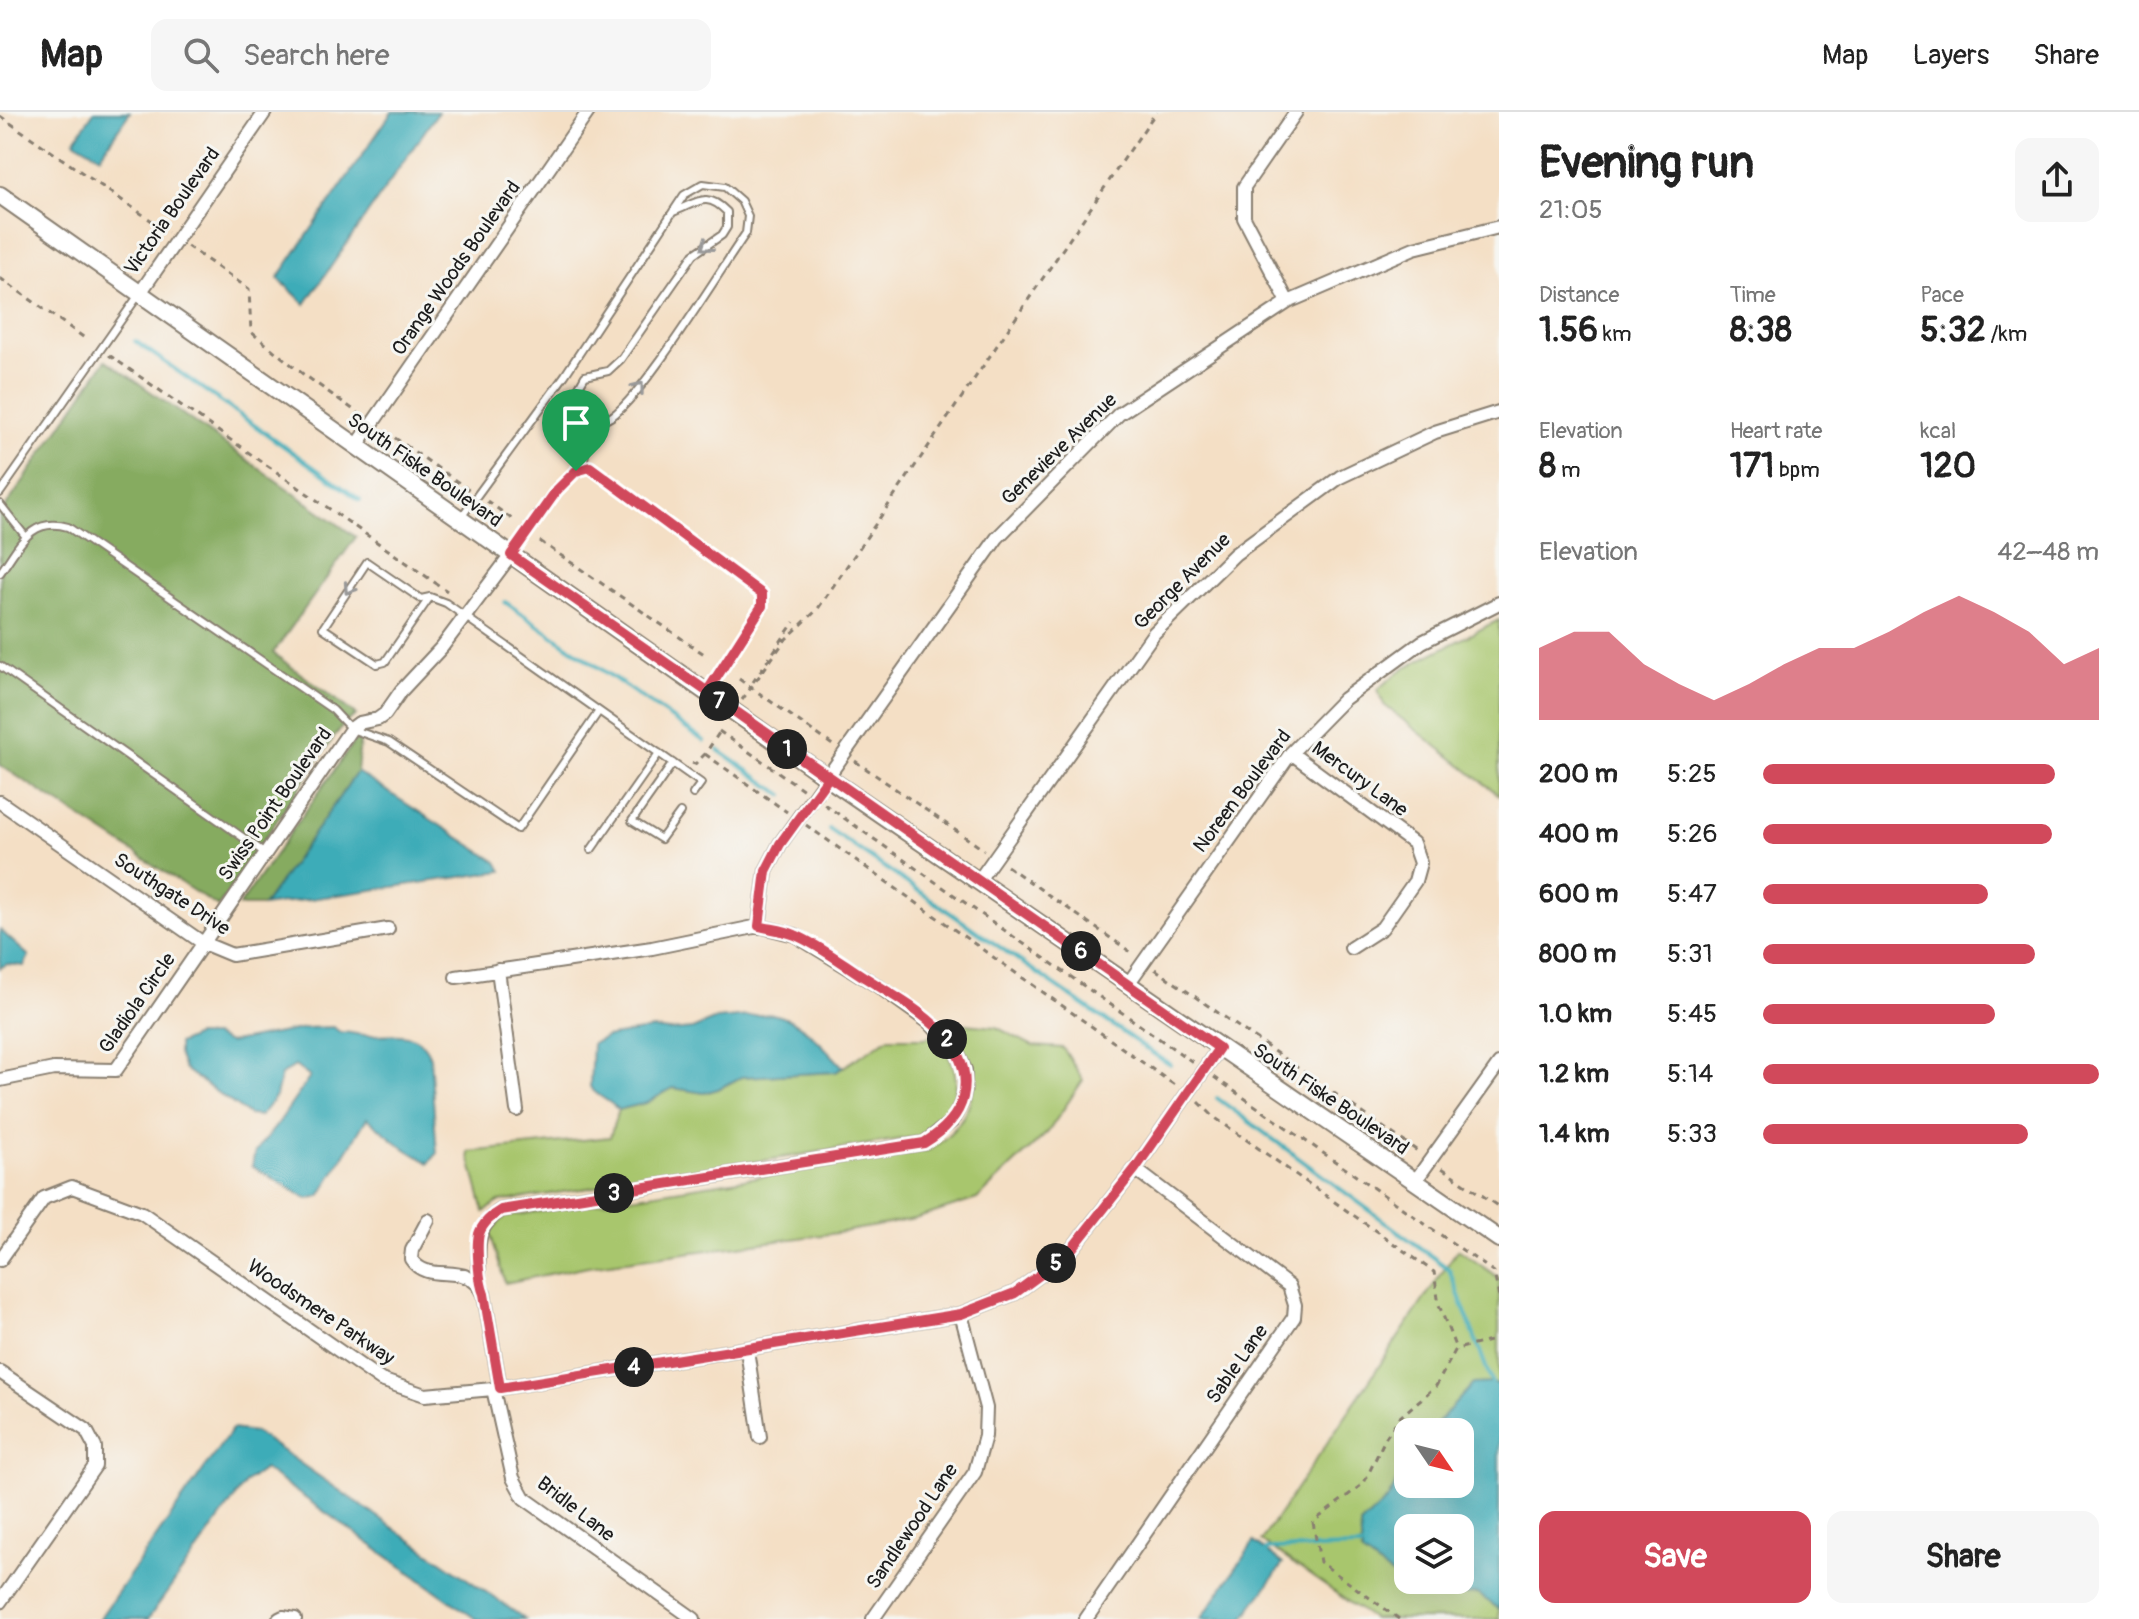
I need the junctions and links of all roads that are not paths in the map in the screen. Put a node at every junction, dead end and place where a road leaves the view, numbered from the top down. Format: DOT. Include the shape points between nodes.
graph roads {
  1 [pos="265,112"];
  2 [pos="588,112"];
  3 [pos="1296,112"];
  4 [pos="1,198"];
  5 [pos="673,212"];
  6 [pos="1499,227"];
  7 [pos="140,293"];
  8 [pos="1288,302"];
  9 [pos="1499,412"];
  10 [pos="594,420"];
  11 [pos="356,447"];
  12 [pos="581,470"];
  13 [pos="0,493"];
  14 [pos="0,504"];
  15 [pos="460,519"];
  16 [pos="26,537"];
  17 [pos="511,555"];
  18 [pos="0,573"];
  19 [pos="430,597"];
  20 [pos="1499,603"];
  21 [pos="465,617"];
  22 [pos="0,666"];
  23 [pos="707,692"];
  24 [pos="599,711"];
  25 [pos="351,729"];
  26 [pos="659,753"];
  27 [pos="1291,753"];
  28 [pos="673,763"];
  29 [pos="828,778"];
  30 [pos="693,794"];
  31 [pos="0,802"];
  32 [pos="680,813"];
  33 [pos="591,850"];
  34 [pos="265,853"];
  35 [pos="979,880"];
  36 [pos="759,926"];
  37 [pos="388,929"];
  38 [pos="203,943"];
  39 [pos="1351,948"];
  40 [pos="498,970"];
  41 [pos="456,977"];
  42 [pos="1128,984"];
  43 [pos="1219,1048"];
  44 [pos="1499,1064"];
  45 [pos="0,1080"];
  46 [pos="517,1110"];
  47 [pos="1135,1169"];
  48 [pos="1416,1180"];
  49 [pos="428,1220"];
  50 [pos="1499,1239"];
  51 [pos="0,1260"];
  52 [pos="479,1283"];
  53 [pos="961,1314"];
  54 [pos="747,1350"];
  55 [pos="0,1372"];
  56 [pos="496,1388"];
  57 [pos="760,1437"];
  58 [pos="0,1602"];
  59 [pos="279,1619"];
  60 [pos="295,1619"];
  61 [pos="694,1619"];
  62 [pos="873,1619"];
  63 [pos="1086,1619"];
  1 -- 7 [label="street, Victoria Boulevard"];
  2 -- 11 [label="street, Orange Woods Boulevard"];
  3 -- 8 [label="street" via="1244,187 1244,218"];
  4 -- 7 [label="main road, South Fiske Boulevard"];
  5 -- 10 [label="lane, one-way" via="703,199 716,201 727,212 727,227 694,254 621,359 608,371 585,376 576,392 580,409"];
  10 -- 5 [label="lane, one-way" via="607,420 621,411 746,233 748,216 725,187 703,184 684,195"];
  5 -- 15 [label="lane" via="565,375"];
  6 -- 8 [label="street, Genevieve Avenue" via="1414,248"];
  7 -- 11 [label="main road, South Fiske Boulevard"];
  7 -- 13 [label="lane"];
  8 -- 29 [label="street, Genevieve Avenue" via="1119,414 997,538"];
  9 -- 35 [label="street, George Avenue" via="1435,432 1340,477 1235,554 1154,633"];
  10 -- 12 [label="lane"];
  11 -- 15 [label="main road, South Fiske Boulevard"];
  12 -- 17 [label="lane" via="557,490"];
  12 -- 23 [label="lane" via="590,467 762,594 762,606"];
  14 -- 16 [label="lane"];
  15 -- 17 [label="main road, South Fiske Boulevard"];
  16 -- 18 [label="lane"];
  16 -- 25 [label="lane" via="48,524 68,527 333,710"];
  17 -- 21 [label="street, Swiss Point Boulevard"];
  17 -- 23 [label="main road, South Fiske Boulevard"];
  19 -- 19 [label="lane, one-way" via="421,599 367,562 323,628 377,664 385,662"];
  19 -- 21 [label="lane"];
  20 -- 27 [label="street, Noreen Boulevard" via="1411,650 1344,699"];
  21 -- 24 [label="lane"];
  21 -- 25 [label="street, Swiss Point Boulevard" via="385,714"];
  22 -- 34 [label="lane"];
  23 -- 29 [label="main road, South Fiske Boulevard"];
  24 -- 25 [label="lane" via="518,829 389,742"];
  24 -- 26 [label="lane"];
  25 -- 34 [label="street, Swiss Point Boulevard"];
  26 -- 28 [label="lane"];
  26 -- 33 [label="lane"];
  27 -- 39 [label="street, Mercury Lane" via="1413,843 1420,863 1415,881 1382,928"];
  27 -- 42 [label="street, Noreen Boulevard"];
  28 -- 30 [label="lane" via="701,783"];
  28 -- 32 [label="lane" via="632,821 661,839"];
  29 -- 35 [label="main road, South Fiske Boulevard"];
  29 -- 36 [label="street, Genevieve Avenue" via="766,871"];
  31 -- 38 [label="street, Southgate Drive"];
  34 -- 38 [label="street, Swiss Point Boulevard"];
  35 -- 42 [label="main road, South Fiske Boulevard"];
  36 -- 40 [label="street"];
  36 -- 52 [label="street, Bridle Lane" via="795,935 878,986 947,1039 965,1070 961,1104 952,1121 924,1143 501,1210 479,1235"];
  37 -- 38 [label="street, Southgate Drive" via="232,955"];
  38 -- 45 [label="street, Gladiola Circle" via="116,1070 54,1069"];
  40 -- 41 [label="street"];
  40 -- 46 [label="street"];
  42 -- 43 [label="main road, South Fiske Boulevard"];
  43 -- 47 [label="street, Woodsmere Parkway"];
  43 -- 48 [label="main road, South Fiske Boulevard"];
  44 -- 48 [label="street"];
  47 -- 53 [label="street, Woodsmere Parkway" via="1067,1255 1015,1293"];
  47 -- 63 [label="street, Sable Lane" via="1289,1286 1294,1317"];
  48 -- 50 [label="main road, South Fiske Boulevard"];
  49 -- 52 [label="street" via="412,1250 416,1266 467,1275"];
  51 -- 56 [label="street, Woodsmere Parkway" via="44,1198 72,1187 142,1213 381,1380 425,1395"];
  52 -- 56 [label="street, Bridle Lane"];
  53 -- 54 [label="street, Woodsmere Parkway"];
  53 -- 62 [label="street, Sandlewood Lane" via="986,1408 975,1472"];
  54 -- 56 [label="street, Woodsmere Parkway"];
  54 -- 57 [label="street"];
  55 -- 58 [label="street" via="86,1430 95,1447 95,1466"];
  56 -- 61 [label="street, Bridle Lane" via="513,1478 524,1498"];
  59 -- 60 [label="street"];
}
